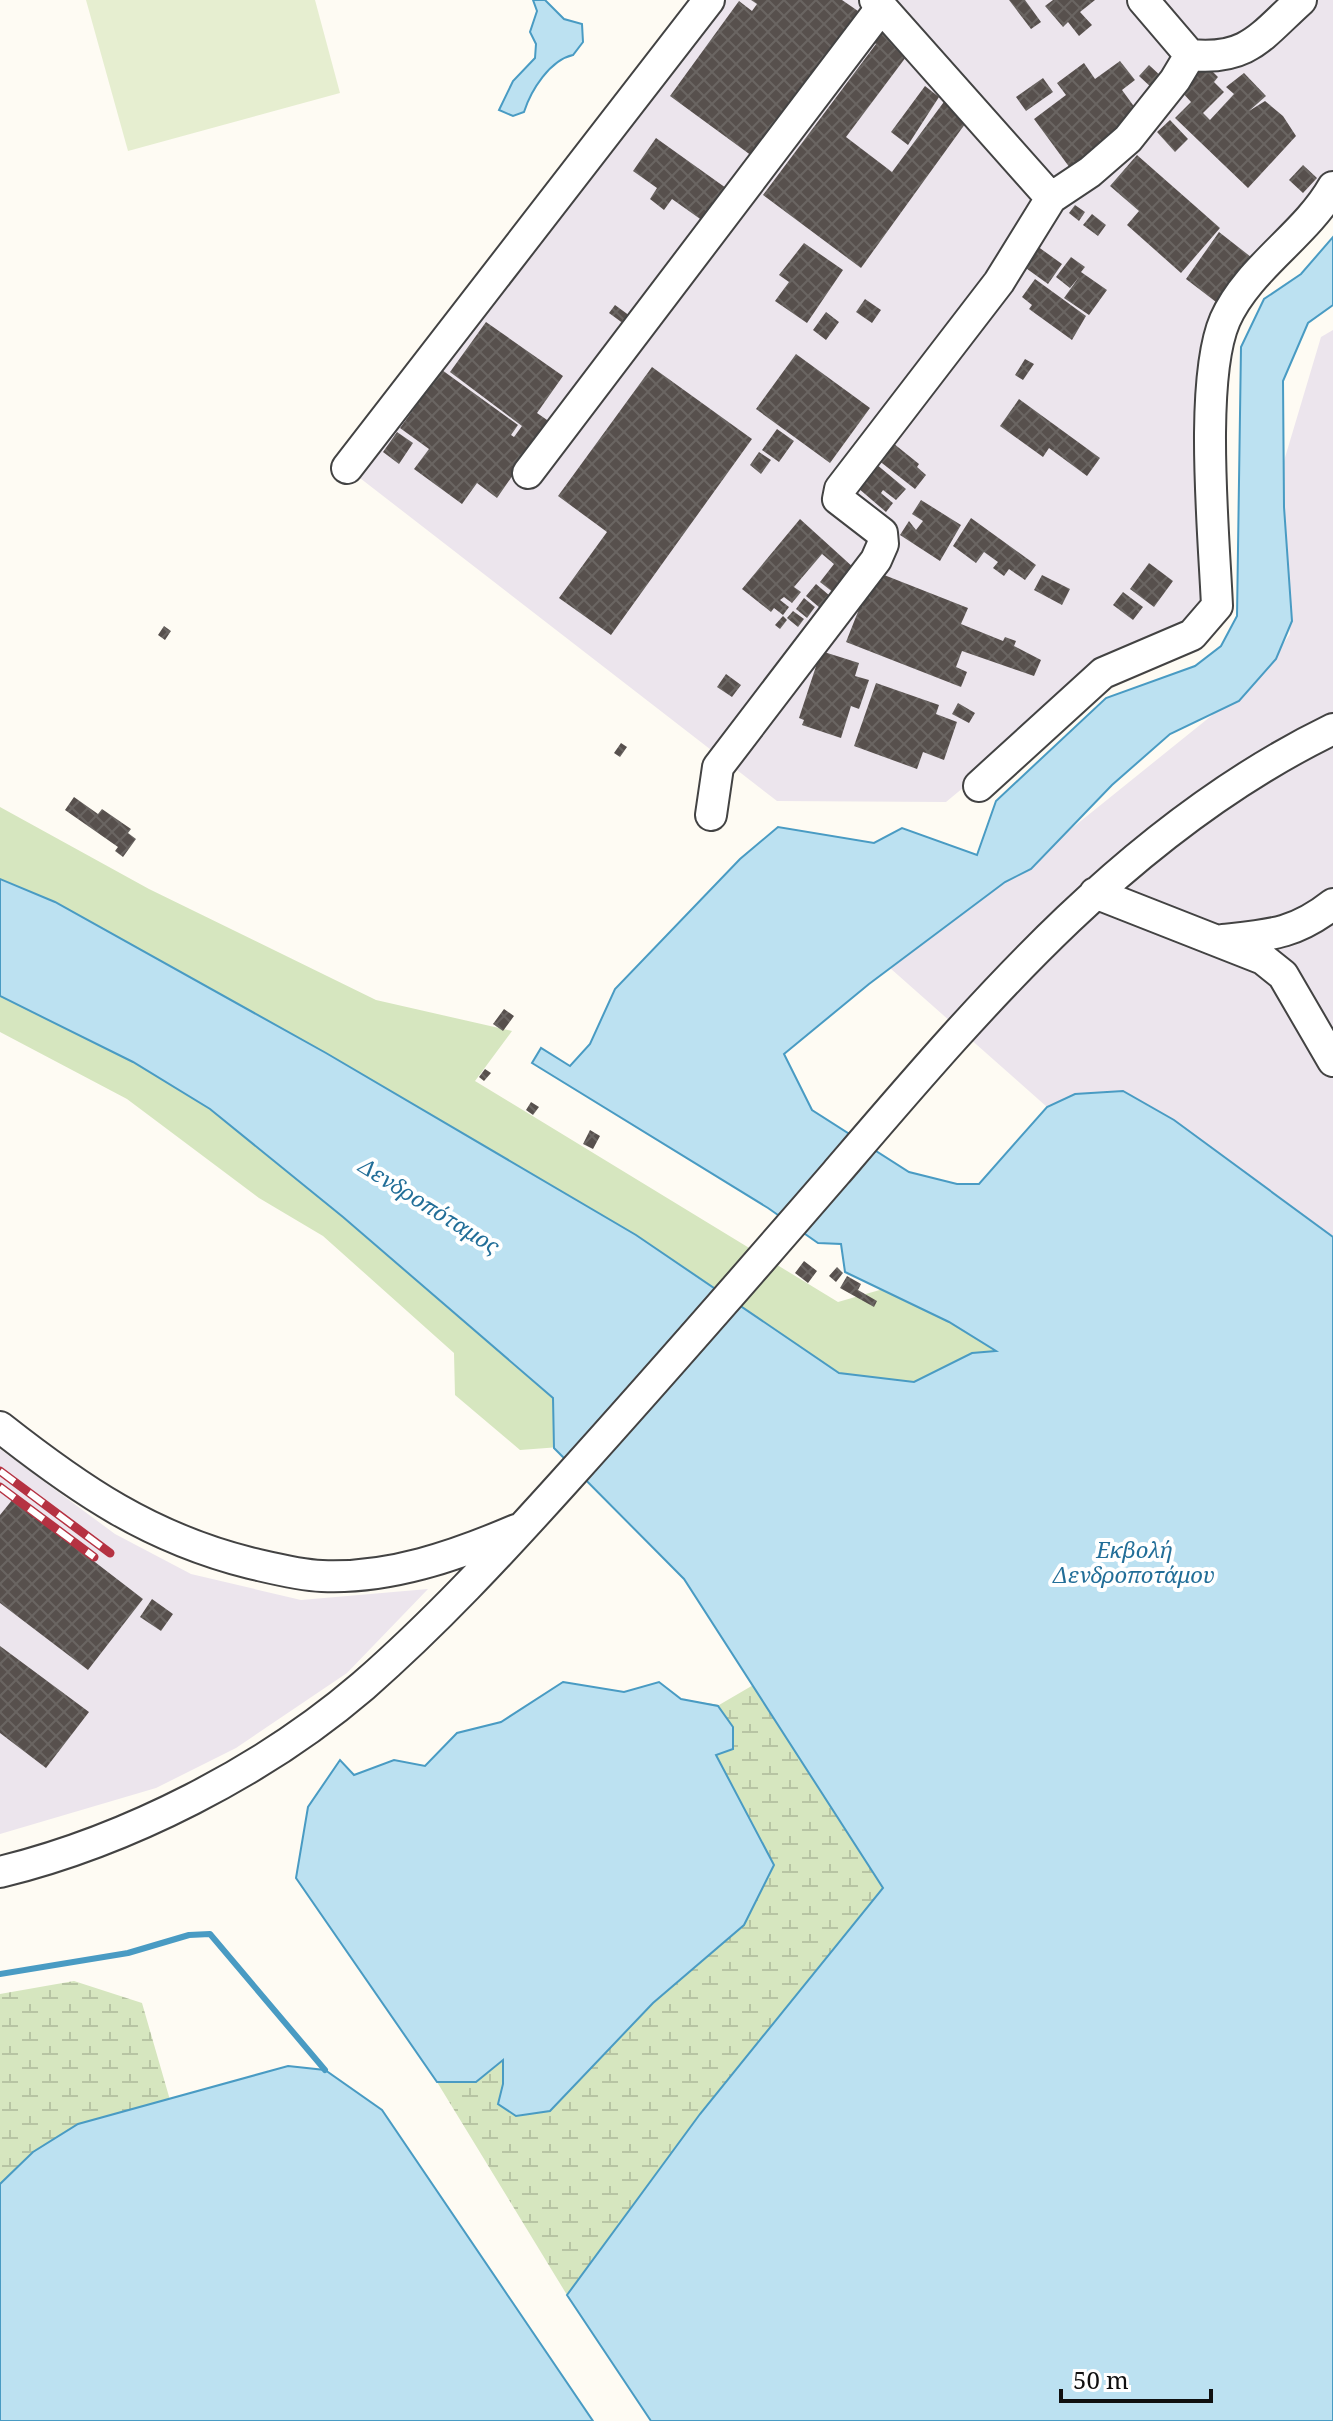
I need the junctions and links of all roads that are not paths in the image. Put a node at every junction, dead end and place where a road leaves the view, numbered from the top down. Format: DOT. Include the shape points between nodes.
graph roads {
  1 [pos="709,0"];
  2 [pos="1143,0"];
  3 [pos="1301,0"];
  4 [pos="878,4"];
  5 [pos="1190,55"];
  6 [pos="1333,187"];
  7 [pos="1051,198"];
  8 [pos="347,468"];
  9 [pos="528,473"];
  10 [pos="1333,729"];
  11 [pos="979,786"];
  12 [pos="711,815"];
  13 [pos="1095,893"];
  14 [pos="1333,904"];
  15 [pos="1221,940"];
  16 [pos="1333,1061"];
  17 [pos="0,1427"];
  18 [pos="524,1526"];
  19 [pos="0,1872"];
  1 -- 8 [label="street"];
  2 -- 5 [label="street"];
  3 -- 5 [label="street" via="1232,56"];
  4 -- 7 [label="street"];
  4 -- 9 [label="street"];
  5 -- 7 [label="street" via="1128,139"];
  6 -- 11 [label="street" via="1239,297 1220,336 1212,398 1217,606 1192,635 1103,673"];
  7 -- 12 [label="street" via="999,282 840,489 838,499 882,533 883,544 718,767"];
  10 -- 13 [label="street" via="1238,782"];
  13 -- 15 [label="street"];
  13 -- 18 [label="street" via="1034,951 901,1097"];
  14 -- 15 [label="street" via="1310,923 1282,934"];
  15 -- 16 [label="street" via="1263,959 1283,975"];
  17 -- 18 [label="street" via="115,1510 198,1550 320,1576 371,1574 426,1563"];
  18 -- 19 [label="street" via="360,1688 279,1749 94,1846"];
}
